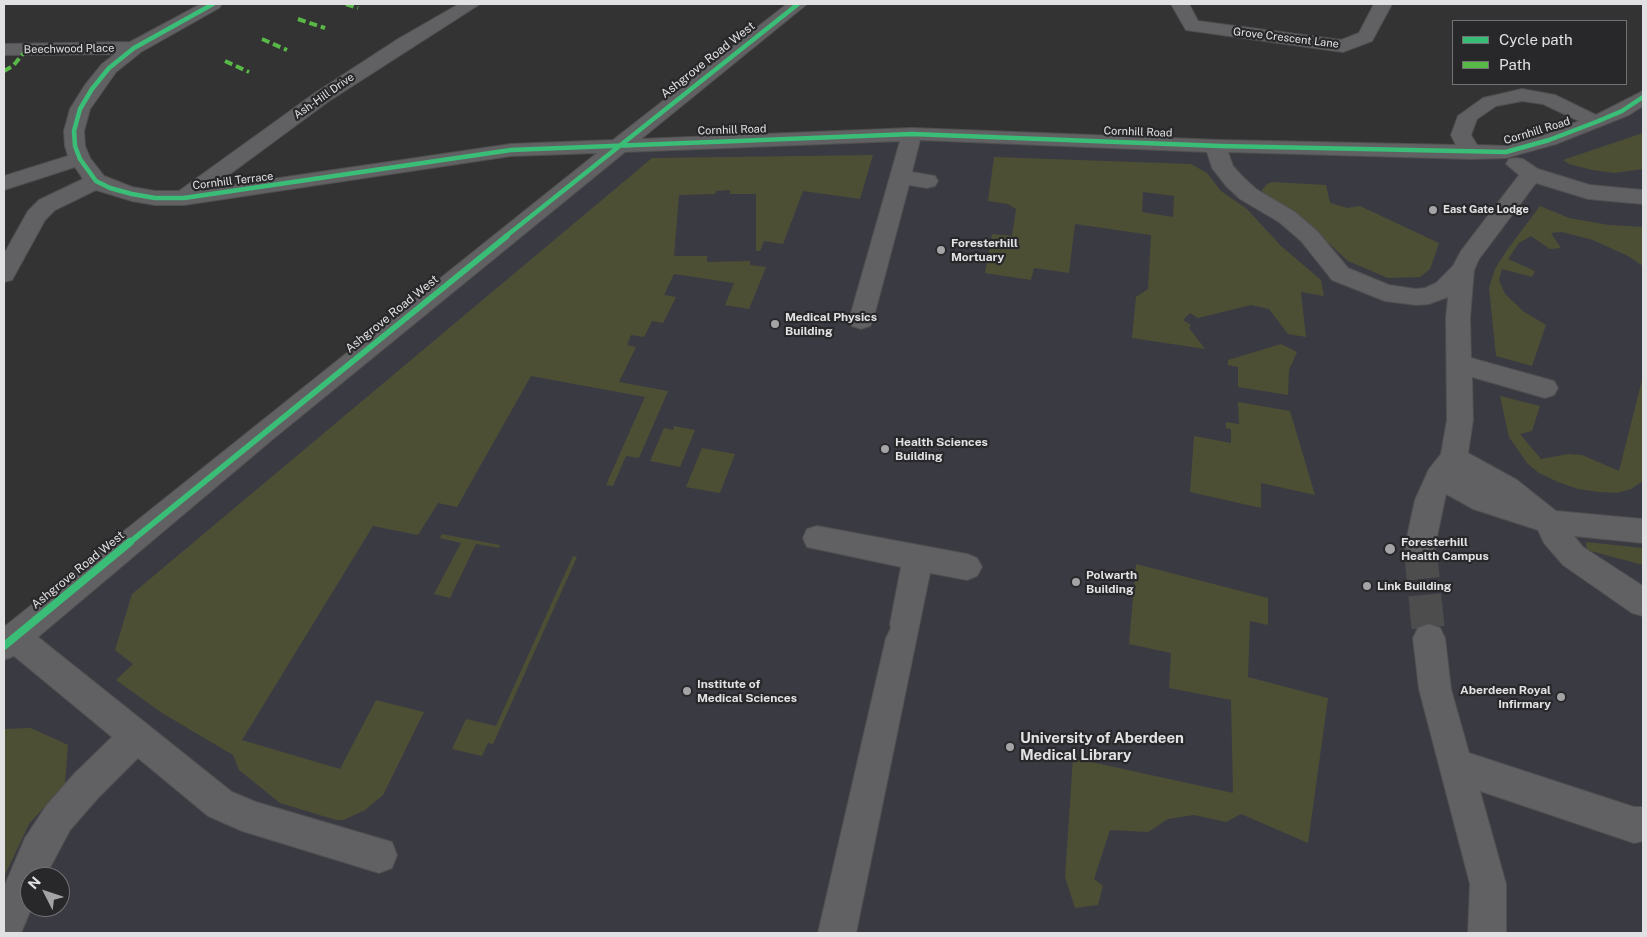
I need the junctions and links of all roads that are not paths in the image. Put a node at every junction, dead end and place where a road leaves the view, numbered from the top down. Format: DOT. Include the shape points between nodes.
graph roads {
  1 [pos="471,4"];
  2 [pos="798,4"];
  3 [pos="1180,4"];
  4 [pos="1383,4"];
  5 [pos="208,5"];
  6 [pos="134,48"];
  7 [pos="4,49"];
  8 [pos="1643,97"];
  9 [pos="1596,122"];
  10 [pos="912,134"];
  11 [pos="620,145"];
  12 [pos="1215,145"];
  13 [pos="1506,152"];
  14 [pos="1471,153"];
  15 [pos="80,159"];
  16 [pos="1530,174"];
  17 [pos="901,177"];
  18 [pos="96,181"];
  19 [pos="927,181"];
  20 [pos="4,183"];
  21 [pos="184,198"];
  22 [pos="1643,198"];
  23 [pos="1462,270"];
  24 [pos="4,274"];
  25 [pos="861,320"];
  26 [pos="1459,364"];
  27 [pos="1545,388"];
  28 [pos="1446,467"];
  29 [pos="1550,522"];
  30 [pos="1643,531"];
  31 [pos="816,538"];
  32 [pos="1420,546"];
  33 [pos="918,558"];
  34 [pos="967,567"];
  35 [pos="1643,603"];
  36 [pos="1429,638"];
  37 [pos="9,642"];
  38 [pos="136,737"];
  39 [pos="1456,766"];
  40 [pos="1643,824"];
  41 [pos="379,854"];
  42 [pos="4,929"];
  43 [pos="837,933"];
  44 [pos="1486,933"];
  1 -- 21 [label="street, Ash-Hill Drive" via="322,96"];
  2 -- 11 [label="street, Ashgrove Road West"];
  3 -- 4 [label="street, Grove Crescent Lane" via="1192,26 1343,46 1366,37"];
  5 -- 6 [label="street"];
  6 -- 7 [label="street, Beechwood Place"];
  6 -- 15 [label="street" via="109,68 80,109 74,131"];
  8 -- 9 [label="street, Cornhill Road"];
  9 -- 13 [label="street, Cornhill Road"];
  9 -- 14 [label="street, Cornhill Road" via="1548,99 1522,96 1490,102 1468,116 1461,135"];
  10 -- 11 [label="street, Cornhill Road"];
  10 -- 12 [label="street, Cornhill Road"];
  10 -- 17 [label="street"];
  11 -- 21 [label="street, Cornhill Terrace" via="511,150"];
  11 -- 37 [label="street, Ashgrove Road West"];
  12 -- 14 [label="street, Cornhill Road"];
  12 -- 23 [label="street" via="1223,168 1234,181 1309,236 1355,292 1428,296 1444,288"];
  13 -- 14 [label="street, Cornhill Road"];
  13 -- 16 [label="street"];
  15 -- 18 [label="street"];
  15 -- 20 [label="street"];
  16 -- 22 [label="street" via="1588,192"];
  16 -- 23 [label="street"];
  17 -- 19 [label="street"];
  17 -- 25 [label="street"];
  18 -- 21 [label="street, Cornhill Terrace" via="132,194"];
  18 -- 24 [label="street" via="53,202 36,216"];
  23 -- 26 [label="street"];
  26 -- 27 [label="street"];
  26 -- 28 [label="street" via="1460,420"];
  28 -- 29 [label="street" via="1508,488"];
  28 -- 32 [label="street" via="1429,500"];
  29 -- 30 [label="street"];
  29 -- 35 [label="street" via="1554,534 1574,556"];
  31 -- 33 [label="street"];
  33 -- 34 [label="street"];
  33 -- 43 [label="street"];
  36 -- 39 [label="street" via="1435,689"];
  37 -- 38 [label="street"];
  38 -- 41 [label="street" via="220,804 254,819"];
  38 -- 42 [label="street" via="58,818 38,851"];
  39 -- 40 [label="street" via="1634,825"];
  39 -- 44 [label="street" via="1488,884"];
}
